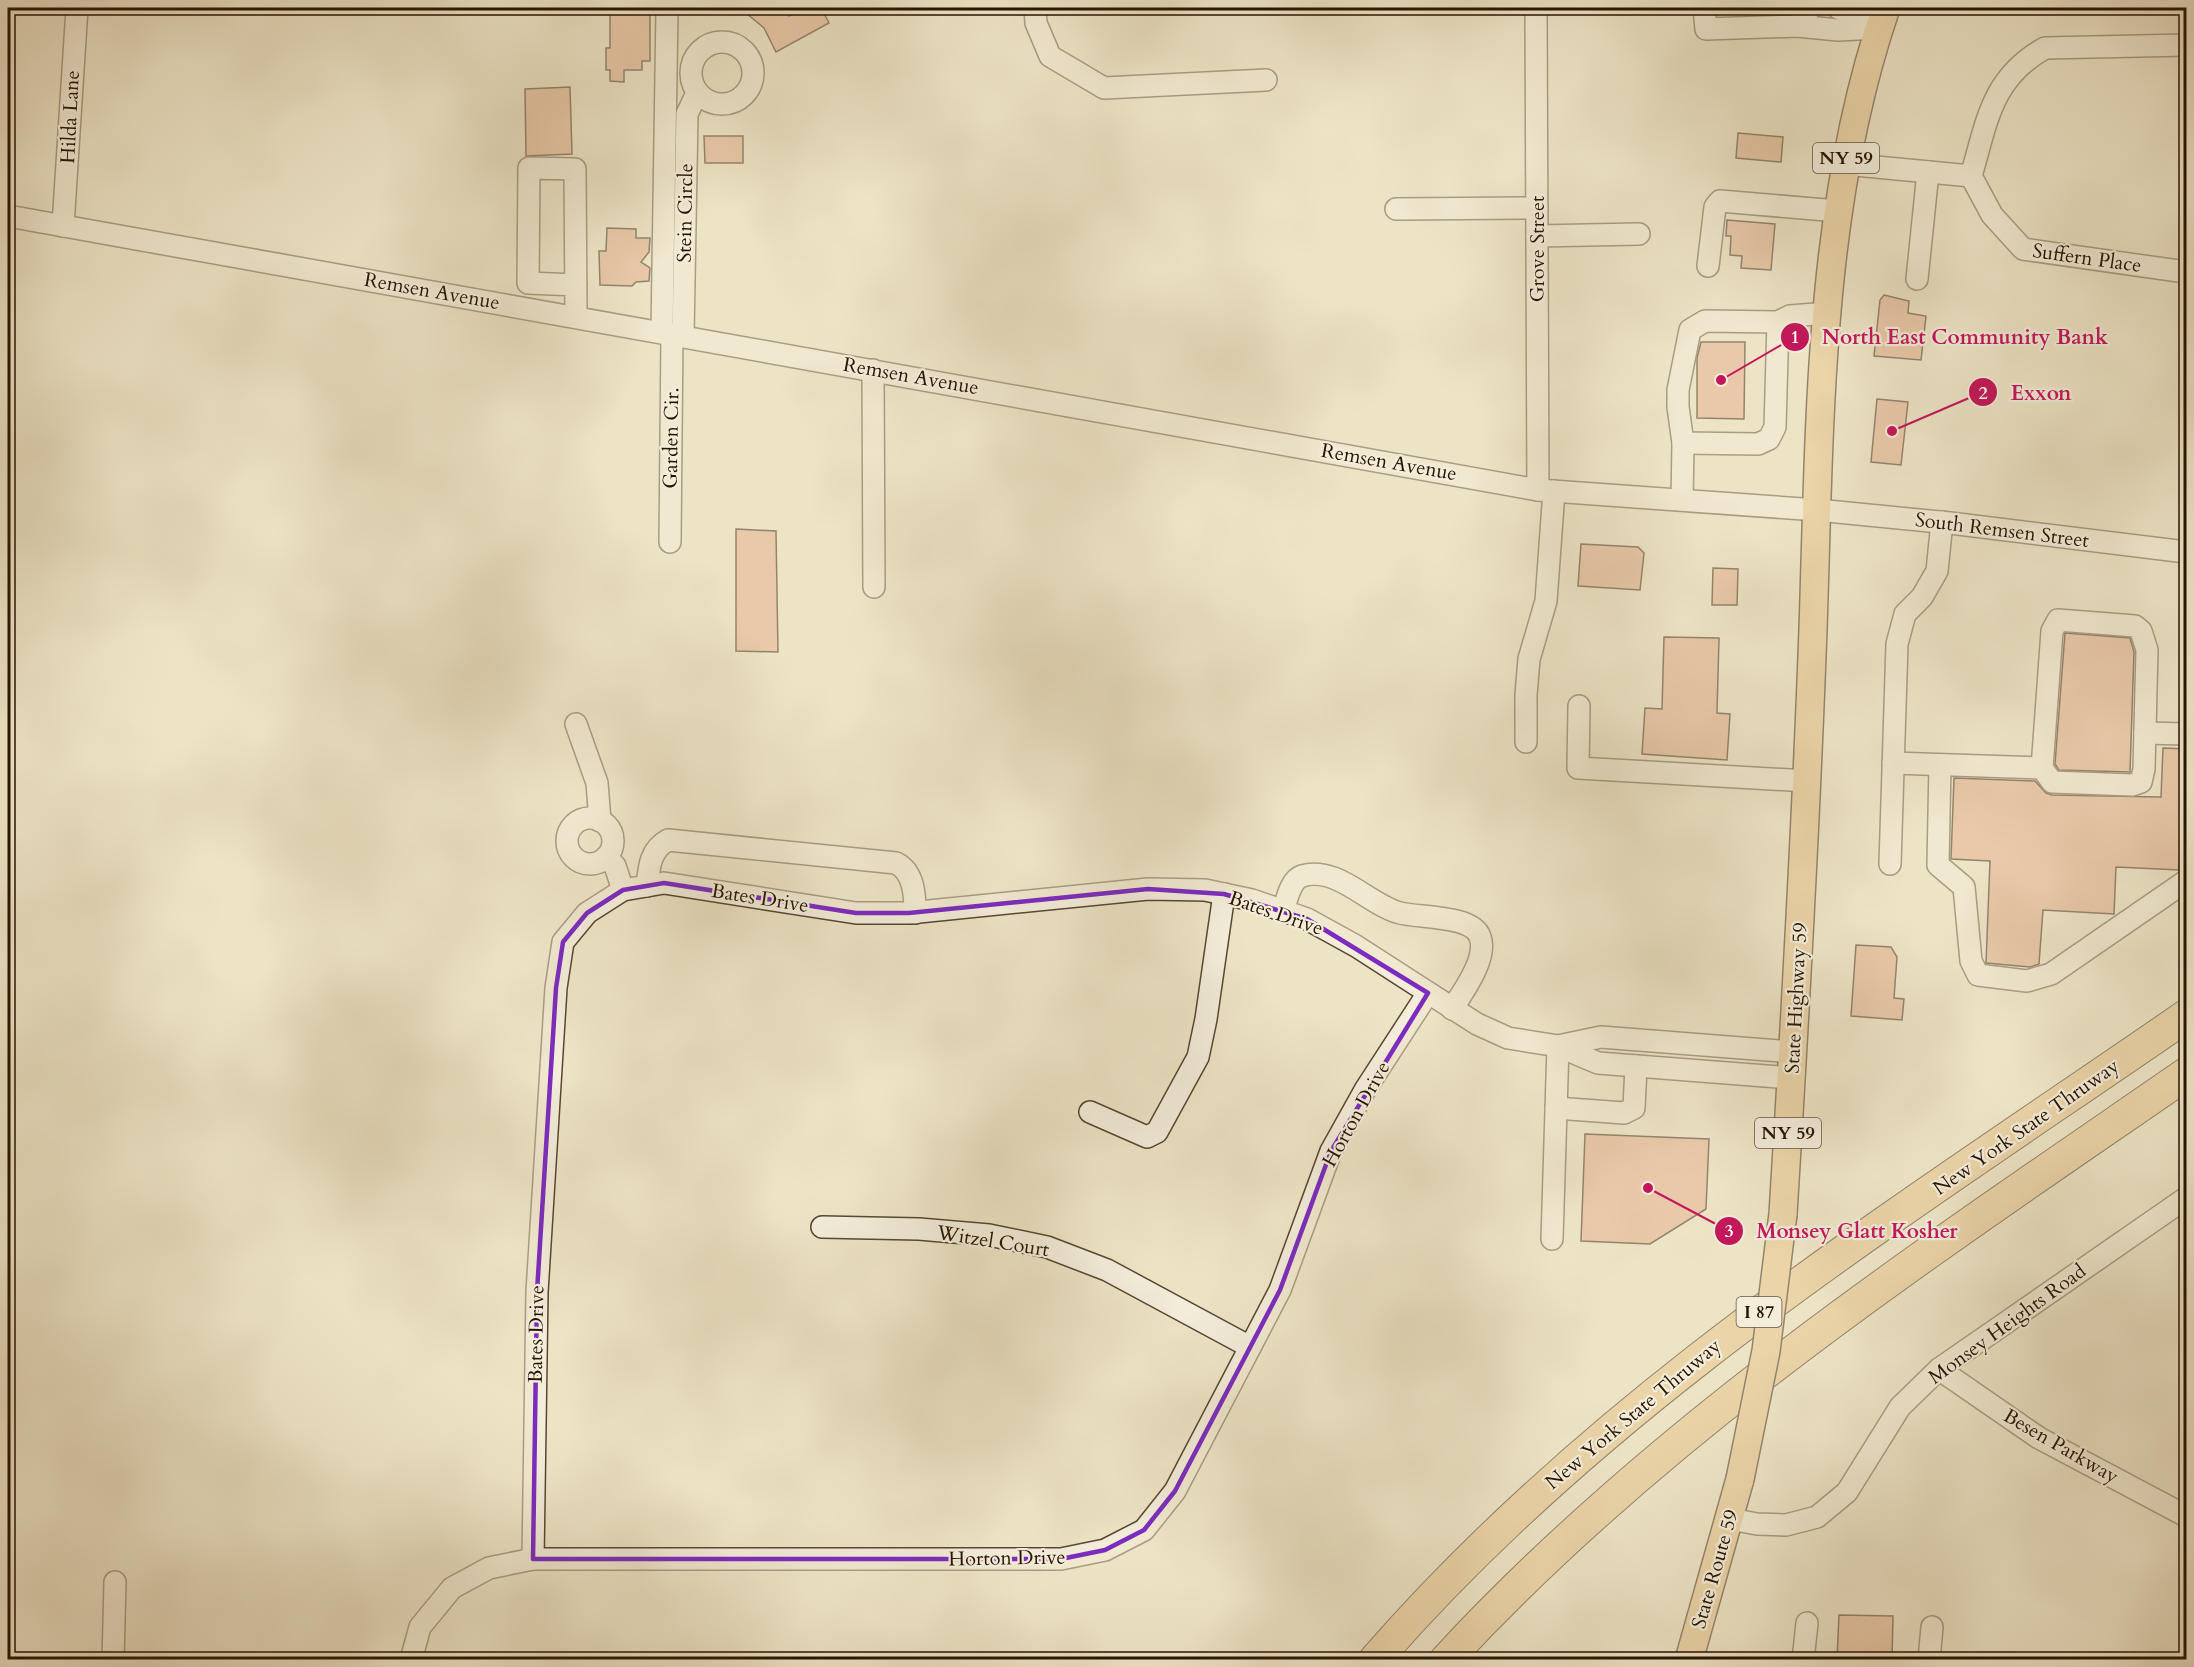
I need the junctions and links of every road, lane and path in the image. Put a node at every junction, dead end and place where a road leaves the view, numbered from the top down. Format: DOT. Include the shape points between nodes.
graph roads {
  1 [pos="77,8"];
  2 [pos="1035,8"];
  3 [pos="1536,8"];
  4 [pos="1704,8"];
  5 [pos="1810,8"];
  6 [pos="1838,8"];
  7 [pos="667,10"];
  8 [pos="1882,18"];
  9 [pos="1797,26"];
  10 [pos="2187,45"];
  11 [pos="1266,80"];
  12 [pos="698,93"];
  13 [pos="1845,164"];
  14 [pos="1928,172"];
  15 [pos="1971,176"];
  16 [pos="1537,208"];
  17 [pos="1396,209"];
  18 [pos="1838,211"];
  19 [pos="8,216"];
  20 [pos="63,226"];
  21 [pos="1639,234"];
  22 [pos="1537,236"];
  23 [pos="1708,266"];
  24 [pos="2187,272"];
  25 [pos="1917,279"];
  26 [pos="576,285"];
  27 [pos="1828,313"];
  28 [pos="576,317"];
  29 [pos="1778,322"];
  30 [pos="672,334"];
  31 [pos="873,370"];
  32 [pos="1683,443"];
  33 [pos="1546,491"];
  34 [pos="1682,500"];
  35 [pos="1817,510"];
  36 [pos="1942,522"];
  37 [pos="670,542"];
  38 [pos="2187,552"];
  39 [pos="874,587"];
  40 [pos="1579,706"];
  41 [pos="576,724"];
  42 [pos="2145,733"];
  43 [pos="2187,734"];
  44 [pos="1526,742"];
  45 [pos="1893,763"];
  46 [pos="1940,765"];
  47 [pos="2042,768"];
  48 [pos="1807,781"];
  49 [pos="600,821"];
  50 [pos="606,858"];
  51 [pos="1890,864"];
  52 [pos="2187,881"];
  53 [pos="647,886"];
  54 [pos="623,890"];
  55 [pos="1224,894"];
  56 [pos="1283,911"];
  57 [pos="915,913"];
  58 [pos="1428,993"];
  59 [pos="1452,1008"];
  60 [pos="2187,1016"];
  61 [pos="1558,1046"];
  62 [pos="1792,1065"];
  63 [pos="1636,1066"];
  64 [pos="2187,1074"];
  65 [pos="1556,1108"];
  66 [pos="1090,1112"];
  67 [pos="2187,1198"];
  68 [pos="822,1227"];
  69 [pos="1552,1239"];
  70 [pos="1250,1347"];
  71 [pos="1939,1369"];
  72 [pos="1740,1479"];
  73 [pos="2187,1516"];
  74 [pos="1730,1519"];
  75 [pos="532,1559"];
  76 [pos="115,1582"];
  77 [pos="1807,1623"];
  78 [pos="1932,1627"];
  79 [pos="112,1659"];
  80 [pos="411,1659"];
  81 [pos="1375,1659"];
  82 [pos="1446,1659"];
  83 [pos="1689,1659"];
  84 [pos="1803,1659"];
  85 [pos="1929,1659"];
  1 -- 20 [label="street, Hilda Lane"];
  2 -- 11 [label="street" via="1036,23 1050,56 1104,88"];
  3 -- 16 [label="street, Grove Street"];
  4 -- 9 [label="street" via="1706,29"];
  5 -- 9 [label="street"];
  6 -- 8 [label="street"];
  7 -- 30 [label="street"];
  8 -- 9 [label="street" via="1838,30"];
  8 -- 13 [label="main road, NY 59" via="1868,59"];
  10 -- 15 [label="street" via="2045,48 2026,58 1996,93"];
  12 -- 30 [label="street, Stein Circle" via="687,114"];
  13 -- 14 [label="street"];
  13 -- 18 [label="main road, NY 59"];
  14 -- 15 [label="street"];
  14 -- 25 [label="street"];
  15 -- 24 [label="street, Suffern Place" via="1992,215 2023,249"];
  16 -- 17 [label="street"];
  16 -- 22 [label="street, Grove Street"];
  18 -- 23 [label="street" via="1719,201"];
  18 -- 27 [label="main road, NY 59"];
  19 -- 20 [label="street, Remsen Avenue"];
  20 -- 28 [label="street, Remsen Avenue"];
  21 -- 22 [label="street"];
  22 -- 33 [label="street, Grove Street"];
  26 -- 26 [label="street" via="575,169 529,168 528,283"];
  26 -- 28 [label="street"];
  27 -- 29 [label="street" via="1790,316"];
  27 -- 35 [label="main road, NY 59"];
  28 -- 30 [label="street, Remsen Avenue"];
  29 -- 32 [label="street" via="1705,321 1690,330 1678,407"];
  29 -- 32 [label="street" via="1774,427 1769,439 1758,444"];
  30 -- 31 [label="street, Remsen Avenue"];
  30 -- 37 [label="street, Garden Cir."];
  31 -- 33 [label="street, Remsen Avenue"];
  31 -- 39 [label="street"];
  32 -- 34 [label="street"];
  33 -- 34 [label="street, Remsen Avenue"];
  33 -- 44 [label="street, Grove Street" via="1546,601 1529,659"];
  34 -- 35 [label="street, Remsen Avenue"];
  35 -- 36 [label="street, South Remsen Street"];
  35 -- 48 [label="main road, NY 59"];
  36 -- 38 [label="street, South Remsen Street"];
  36 -- 45 [label="street" via="1937,571 1922,597 1905,614 1897,644"];
  40 -- 48 [label="street" via="1578,768"];
  41 -- 49 [label="street" via="597,783"];
  42 -- 43 [label="street"];
  42 -- 47 [label="street" via="2141,782 2132,786 2052,782"];
  42 -- 47 [label="street" via="2147,650 2141,631 2134,626 2058,620 2052,630"];
  45 -- 46 [label="street"];
  45 -- 51 [label="street"];
  46 -- 47 [label="street"];
  46 -- 52 [label="street" via="1938,865 1964,887 1971,961 1978,975 2027,981 2052,974"];
  48 -- 62 [label="main road, State Highway 59 / NY 59"];
  49 -- 50 [label="street" via="612,838"];
  49 -- 50 [label="street" via="585,819 572,827 568,849 585,864"];
  50 -- 54 [label="street" via="615,866"];
  53 -- 54 [label="street, Bates Drive"];
  53 -- 57 [label="street, Bates Drive" via="664,883 856,913"];
  53 -- 57 [label="street" via="655,850 668,840 680,841 896,863 904,867 912,885"];
  54 -- 75 [label="street, Bates Drive" via="587,913 563,942 556,988 537,1292"];
  55 -- 56 [label="street, Bates Drive"];
  55 -- 57 [label="street, Bates Drive" via="1148,890"];
  55 -- 66 [label="street" via="1198,1057 1157,1132 1147,1137"];
  56 -- 58 [label="street, Bates Drive" via="1307,919 1356,946"];
  56 -- 59 [label="street" via="1293,883 1301,876 1315,875 1334,879 1398,913 1475,928 1481,939 1473,978"];
  58 -- 59 [label="street, Bates Drive"];
  58 -- 70 [label="street, Horton Drive" via="1331,1151 1280,1290"];
  59 -- 61 [label="street, Bates Drive" via="1508,1038"];
  60 -- 81 [label="highway, New York State Thruway / I 87" via="1691,1362 1496,1532"];
  61 -- 62 [label="street, Bates Drive" via="1601,1037"];
  61 -- 63 [label="street, Bates Drive" via="1598,1063"];
  61 -- 65 [label="street"];
  62 -- 63 [label="street, Bates Drive"];
  62 -- 72 [label="main road, State Highway 59 / NY 59, bridge" via="1783,1214 1766,1351"];
  63 -- 65 [label="street" via="1634,1108 1624,1113"];
  64 -- 82 [label="highway, I 87" via="1932,1250 1724,1404 1595,1513"];
  65 -- 69 [label="street"];
  67 -- 71 [label="street, Monsey Heights Road"];
  68 -- 70 [label="street, Witzel Court" via="919,1229 1047,1247 1107,1270"];
  70 -- 75 [label="street, Horton Drive" via="1175,1491 1144,1530 1105,1550 1061,1559"];
  71 -- 73 [label="street, Besen Parkway" via="2040,1438"];
  71 -- 74 [label="street, Monsey Heights Road" via="1900,1407 1847,1492 1817,1517 1786,1525"];
  72 -- 74 [label="main road, State Route 59 / NY 59"];
  74 -- 83 [label="main road, State Route 59 / NY 59"];
  75 -- 80 [label="street, Horton Drive" via="489,1568 452,1588 420,1627"];
  76 -- 79 [label="street"];
  77 -- 84 [label="street"];
  78 -- 85 [label="street"];
}
